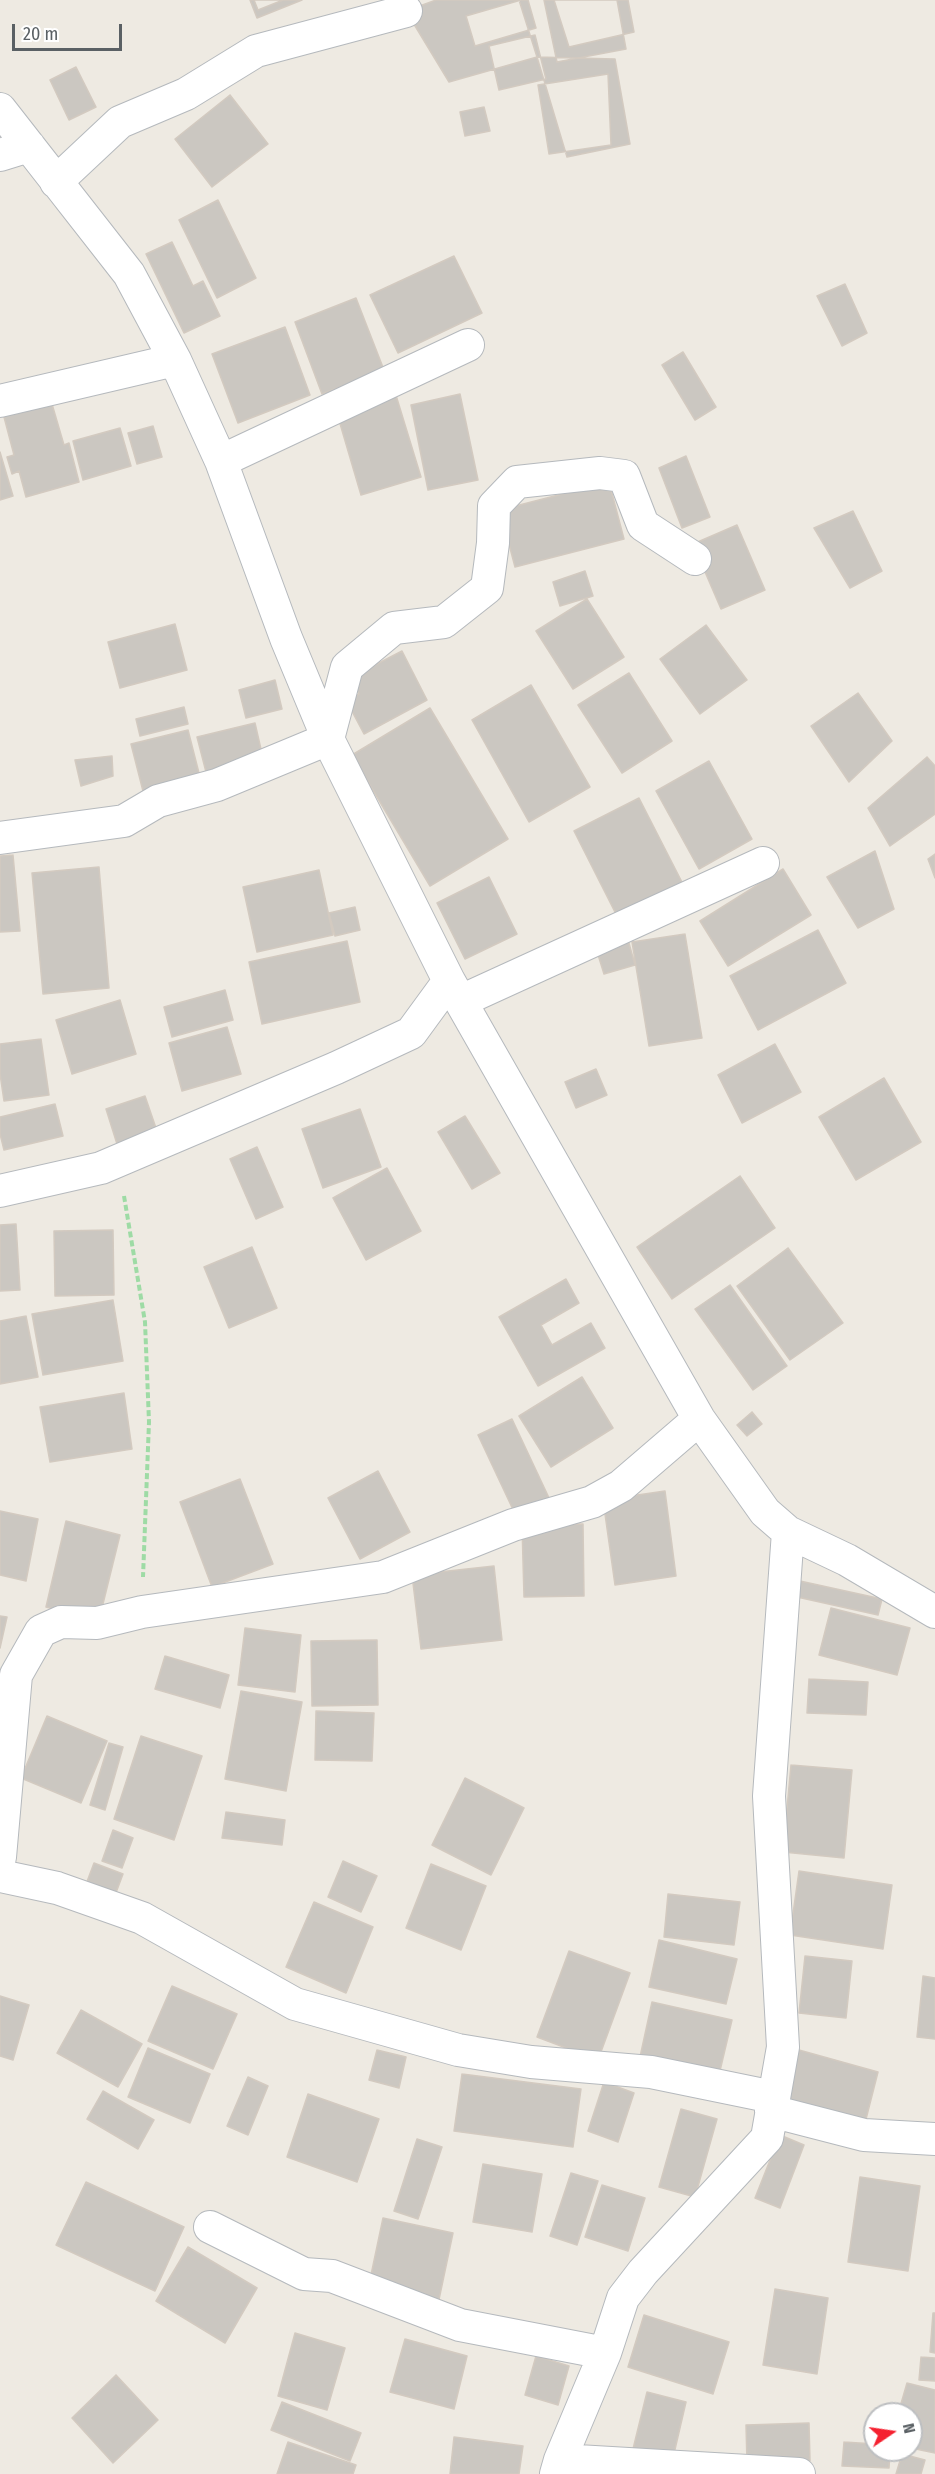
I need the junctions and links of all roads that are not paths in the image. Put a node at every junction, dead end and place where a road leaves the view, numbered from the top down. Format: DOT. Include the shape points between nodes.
graph roads {
  1 [pos="406,11"];
  2 [pos="0,110"];
  3 [pos="14,150"];
  4 [pos="56,182"];
  5 [pos="468,345"];
  6 [pos="175,360"];
  7 [pos="0,401"];
  8 [pos="221,461"];
  9 [pos="694,560"];
  10 [pos="328,739"];
  11 [pos="0,838"];
  12 [pos="763,863"];
  13 [pos="455,991"];
  14 [pos="0,1191"];
  15 [pos="699,1419"];
  16 [pos="788,1532"];
  17 [pos="935,1612"];
  18 [pos="0,1857"];
  19 [pos="0,1876"];
  20 [pos="772,2104"];
  21 [pos="935,2139"];
  22 [pos="210,2227"];
  23 [pos="605,2354"];
  24 [pos="558,2467"];
  25 [pos="798,2474"];
  1 -- 4 [label="street" via="256,51 186,94 120,122"];
  2 -- 3 [label="street"];
  3 -- 4 [label="street"];
  4 -- 6 [label="street" via="129,274"];
  5 -- 8 [label="street"];
  6 -- 7 [label="street"];
  6 -- 8 [label="street"];
  8 -- 10 [label="street"];
  9 -- 10 [label="street" via="643,525 624,476 600,472 517,482 494,506 487,588 444,622 394,628 347,667"];
  10 -- 11 [label="street" via="217,785 158,801 124,821"];
  10 -- 13 [label="street"];
  12 -- 13 [label="street"];
  13 -- 14 [label="street" via="411,1033 336,1068 101,1168"];
  13 -- 15 [label="street"];
  15 -- 16 [label="street" via="765,1512"];
  15 -- 18 [label="street" via="621,1486 592,1502 513,1525 383,1577 142,1612 97,1623 61,1622 41,1631 16,1675"];
  16 -- 17 [label="street" via="847,1560"];
  16 -- 20 [label="street" via="768,1796 783,2046"];
  19 -- 20 [label="street" via="57,1888 142,1918 295,2004 458,2050 531,2062 651,2072"];
  20 -- 21 [label="street" via="864,2135"];
  20 -- 23 [label="street" via="767,2138 623,2298"];
  22 -- 23 [label="street" via="304,2274 332,2276 460,2325"];
  23 -- 24 [label="street"];
  24 -- 25 [label="street"];
}
